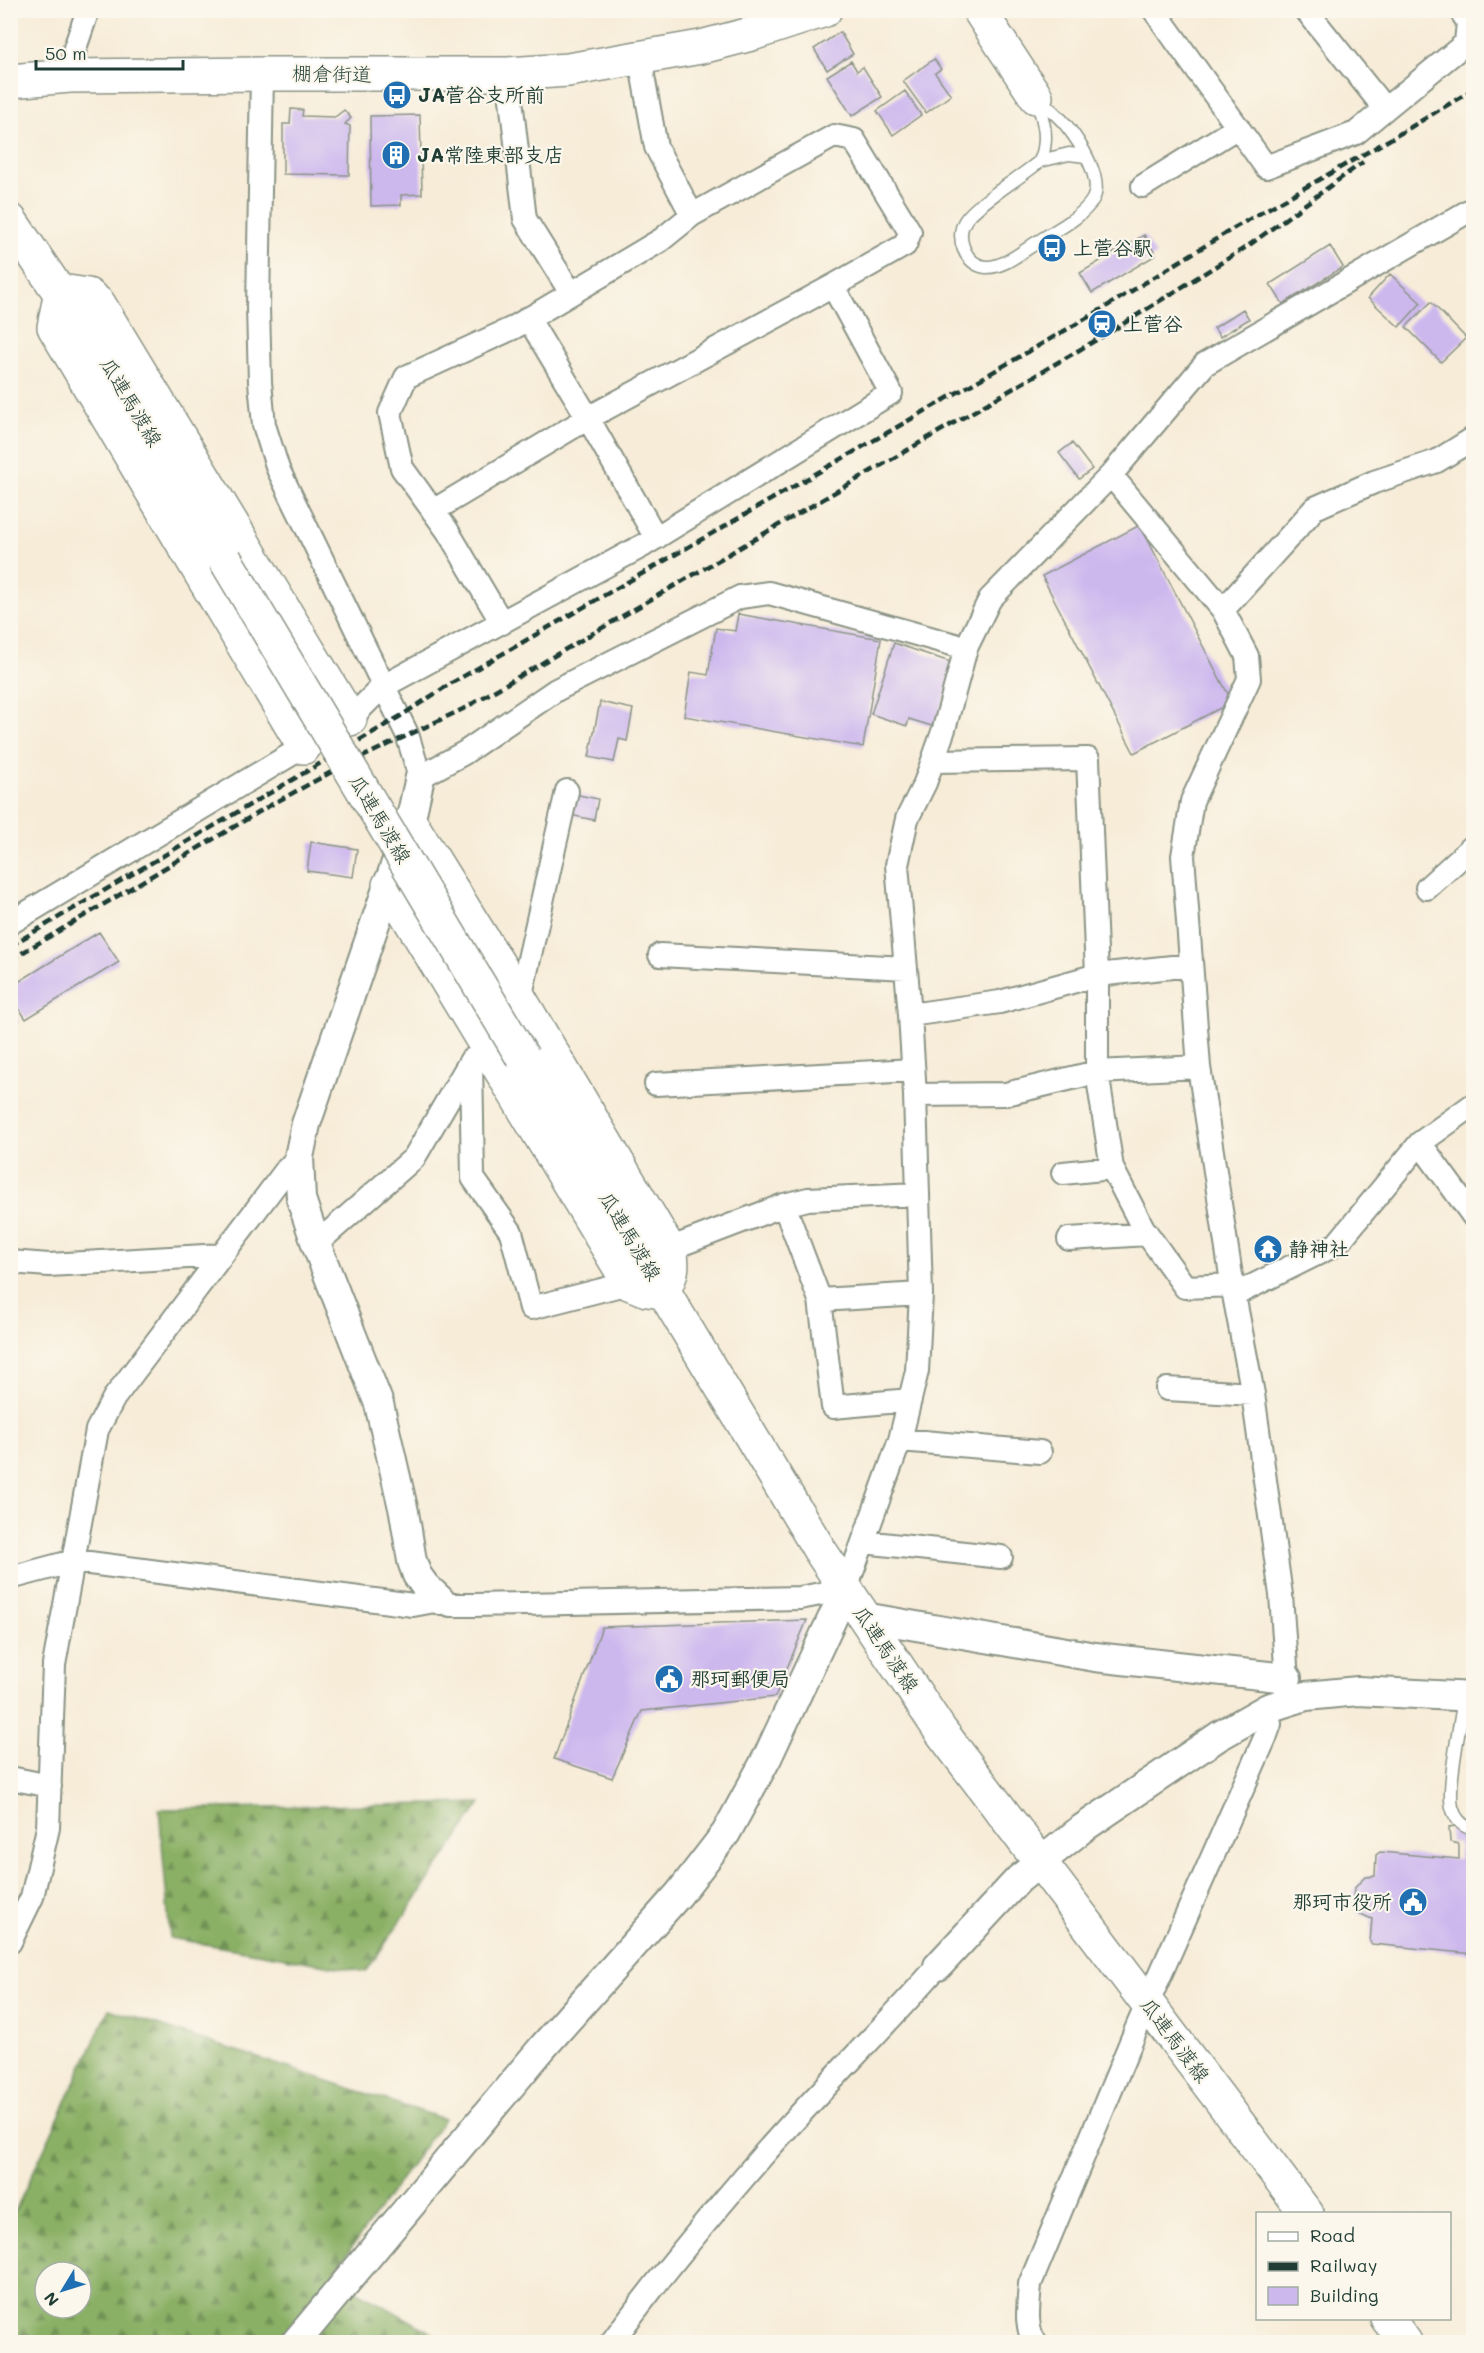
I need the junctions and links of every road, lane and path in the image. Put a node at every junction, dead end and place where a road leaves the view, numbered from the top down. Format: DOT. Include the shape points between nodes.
graph roads {
  1 [pos="88,10"];
  2 [pos="825,10"];
  3 [pos="979,10"];
  4 [pos="1154,10"];
  5 [pos="1306,10"];
  6 [pos="1460,10"];
  7 [pos="640,59"];
  8 [pos="262,74"];
  9 [pos="508,74"];
  10 [pos="70,76"];
  11 [pos="10,81"];
  12 [pos="1036,97"];
  13 [pos="1385,109"];
  14 [pos="1238,127"];
  15 [pos="1086,156"];
  16 [pos="1040,161"];
  17 [pos="1143,186"];
  18 [pos="1473,208"];
  19 [pos="692,214"];
  20 [pos="10,220"];
  21 [pos="833,286"];
  22 [pos="61,291"];
  23 [pos="571,293"];
  24 [pos="528,318"];
  25 [pos="588,418"];
  26 [pos="1473,438"];
  27 [pos="1111,475"];
  28 [pos="433,511"];
  29 [pos="656,538"];
  30 [pos="1223,610"];
  31 [pos="502,623"];
  32 [pos="966,648"];
  33 [pos="382,687"];
  34 [pos="350,719"];
  35 [pos="304,747"];
  36 [pos="933,760"];
  37 [pos="420,777"];
  38 [pos="567,791"];
  39 [pos="410,822"];
  40 [pos="1473,853"];
  41 [pos="389,885"];
  42 [pos="1427,888"];
  43 [pos="10,923"];
  44 [pos="660,955"];
  45 [pos="1191,965"];
  46 [pos="906,969"];
  47 [pos="1097,975"];
  48 [pos="520,999"];
  49 [pos="910,1015"];
  50 [pos="475,1047"];
  51 [pos="1199,1067"];
  52 [pos="913,1070"];
  53 [pos="1097,1072"];
  54 [pos="656,1084"];
  55 [pos="915,1095"];
  56 [pos="1473,1104"];
  57 [pos="1420,1143"];
  58 [pos="299,1157"];
  59 [pos="1113,1168"];
  60 [pos="1063,1173"];
  61 [pos="918,1194"];
  62 [pos="784,1205"];
  63 [pos="1473,1217"];
  64 [pos="1147,1234"];
  65 [pos="1070,1239"];
  66 [pos="316,1244"];
  67 [pos="669,1249"];
  68 [pos="222,1256"];
  69 [pos="10,1262"];
  70 [pos="629,1283"];
  71 [pos="1233,1290"];
  72 [pos="663,1292"];
  73 [pos="921,1294"];
  74 [pos="820,1300"];
  75 [pos="1167,1389"];
  76 [pos="1253,1394"];
  77 [pos="910,1400"];
  78 [pos="900,1440"];
  79 [pos="1040,1452"];
  80 [pos="864,1542"];
  81 [pos="1001,1557"];
  82 [pos="74,1561"];
  83 [pos="10,1578"];
  84 [pos="846,1589"];
  85 [pos="440,1600"];
  86 [pos="864,1617"];
  87 [pos="1281,1696"];
  88 [pos="1469,1696"];
  89 [pos="10,1778"];
  90 [pos="50,1786"];
  91 [pos="1473,1829"];
  92 [pos="1040,1863"];
  93 [pos="10,1942"];
  94 [pos="938,1966"];
  95 [pos="1148,2003"];
  96 [pos="1305,2212"];
  97 [pos="1388,2320"];
  98 [pos="296,2343"];
  99 [pos="612,2343"];
  100 [pos="1035,2343"];
  101 [pos="1405,2343"];
  1 -- 10 [label="street"];
  2 -- 7 [label="main road, 棚倉街道" via="755,33"];
  3 -- 12 [label="main road"];
  4 -- 14 [label="street"];
  5 -- 13 [label="street"];
  6 -- 13 [label="street" via="1468,22 1466,43"];
  7 -- 9 [label="main road, 棚倉街道"];
  7 -- 19 [label="street" via="656,147"];
  8 -- 9 [label="main road, 棚倉街道"];
  8 -- 10 [label="main road, 棚倉街道"];
  8 -- 33 [label="street" via="258,308 264,425 278,469"];
  9 -- 23 [label="street" via="525,219"];
  10 -- 11 [label="main road, 棚倉街道"];
  12 -- 15 [label="lane" via="1066,124"];
  12 -- 16 [label="lane" via="1045,137"];
  13 -- 14 [label="street" via="1356,133 1266,167"];
  14 -- 17 [label="street"];
  15 -- 16 [label="lane" via="1069,154"];
  15 -- 16 [label="lane" via="1096,190 1084,210 1011,259 994,267 983,267 965,253 961,228 966,218"];
  18 -- 27 [label="street" via="1205,364"];
  19 -- 21 [label="street" via="834,136 854,140 910,232 906,244"];
  19 -- 23 [label="street" via="661,240"];
  20 -- 22 [label="main road, 瓜連馬渡線"];
  21 -- 25 [label="street"];
  21 -- 29 [label="street" via="891,393"];
  22 -- 34 [label="main road" via="88,295 99,304"];
  22 -- 35 [label="main road" via="54,327"];
  22 -- 72 [label="main road, 瓜連馬渡線, bridge"];
  23 -- 24 [label="street"];
  24 -- 25 [label="street"];
  24 -- 28 [label="street" via="406,377 390,413 402,468"];
  25 -- 28 [label="street"];
  25 -- 29 [label="street"];
  26 -- 30 [label="street" via="1437,461 1374,482 1315,508"];
  27 -- 30 [label="street"];
  27 -- 32 [label="street" via="990,599"];
  28 -- 31 [label="street"];
  29 -- 31 [label="street"];
  30 -- 45 [label="street" via="1247,656 1249,679 1192,801 1183,856"];
  31 -- 33 [label="street"];
  32 -- 36 [label="street"];
  32 -- 37 [label="street" via="769,593 740,597 556,690 464,753"];
  33 -- 34 [label="street"];
  33 -- 37 [label="street" via="407,735"];
  34 -- 35 [label="street"];
  35 -- 43 [label="street"];
  36 -- 46 [label="street" via="907,819 897,865"];
  36 -- 47 [label="street" via="1088,759"];
  37 -- 39 [label="street"];
  38 -- 48 [label="street"];
  39 -- 41 [label="street"];
  39 -- 48 [label="main road"];
  40 -- 42 [label="street" via="1471,848"];
  41 -- 50 [label="main road"];
  41 -- 58 [label="street" via="319,1082"];
  44 -- 46 [label="street"];
  45 -- 47 [label="street"];
  45 -- 51 [label="street"];
  46 -- 49 [label="street"];
  47 -- 49 [label="street" via="1000,1002"];
  47 -- 53 [label="street"];
  48 -- 67 [label="main road"];
  49 -- 52 [label="street"];
  50 -- 66 [label="street" via="414,1158"];
  50 -- 70 [label="main road"];
  50 -- 70 [label="street" via="474,1178 511,1232 531,1308"];
  51 -- 53 [label="street"];
  51 -- 71 [label="street"];
  52 -- 54 [label="street"];
  52 -- 55 [label="street"];
  53 -- 55 [label="street" via="1006,1094"];
  53 -- 59 [label="street"];
  55 -- 61 [label="street"];
  56 -- 57 [label="street"];
  57 -- 63 [label="street"];
  57 -- 71 [label="street" via="1337,1244"];
  58 -- 66 [label="street" via="301,1198"];
  58 -- 68 [label="street"];
  59 -- 60 [label="street"];
  59 -- 64 [label="street"];
  61 -- 62 [label="street" via="808,1199"];
  61 -- 73 [label="street"];
  62 -- 67 [label="street"];
  62 -- 74 [label="street"];
  64 -- 65 [label="street"];
  64 -- 71 [label="street" via="1185,1287"];
  66 -- 85 [label="street" via="380,1404 412,1561 425,1586"];
  67 -- 72 [label="main road" via="673,1261 671,1276"];
  68 -- 69 [label="street" via="49,1265"];
  68 -- 82 [label="street" via="114,1398 97,1430"];
  70 -- 72 [label="main road"];
  71 -- 76 [label="street"];
  72 -- 84 [label="main road, 瓜連馬渡線"];
  73 -- 74 [label="street"];
  73 -- 77 [label="street" via="917,1371"];
  74 -- 77 [label="street" via="833,1407"];
  75 -- 76 [label="street"];
  76 -- 87 [label="street" via="1281,1595"];
  77 -- 78 [label="street"];
  78 -- 79 [label="street"];
  78 -- 80 [label="street"];
  80 -- 81 [label="street"];
  80 -- 84 [label="street"];
  82 -- 83 [label="street"];
  82 -- 85 [label="street" via="413,1605"];
  82 -- 90 [label="street" via="54,1665"];
  84 -- 85 [label="street" via="800,1598 474,1605 450,1605"];
  84 -- 86 [label="main road, 瓜連馬渡線"];
  84 -- 98 [label="street" via="767,1758 726,1833 680,1894 543,2047"];
  86 -- 87 [label="street" via="1095,1657"];
  86 -- 92 [label="main road, 瓜連馬渡線" via="940,1730"];
  87 -- 88 [label="street" via="1358,1691"];
  87 -- 92 [label="street" via="1140,1788"];
  87 -- 95 [label="street"];
  88 -- 91 [label="lane" via="1452,1785 1452,1806 1457,1819"];
  89 -- 90 [label="street"];
  90 -- 93 [label="street" via="48,1828 32,1897"];
  92 -- 94 [label="street" via="1019,1879"];
  92 -- 95 [label="main road, 瓜連馬渡線"];
  94 -- 99 [label="street" via="764,2154"];
  95 -- 96 [label="main road, 瓜連馬渡線"];
  95 -- 100 [label="street" via="1030,2284 1028,2325"];
  97 -- 101 [label="main road"];
}
